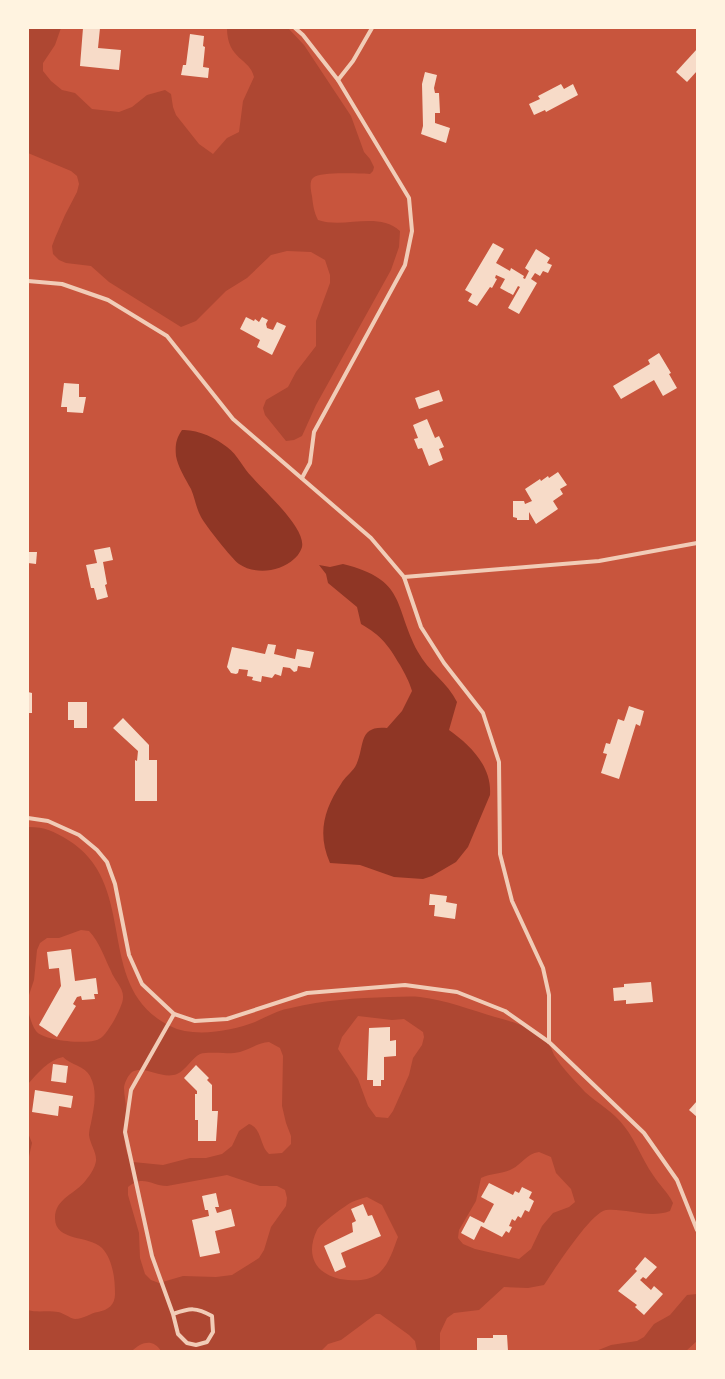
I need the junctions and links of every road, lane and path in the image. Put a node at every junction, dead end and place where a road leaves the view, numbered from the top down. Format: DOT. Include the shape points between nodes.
graph roads {
  1 [pos="295,28"];
  2 [pos="372,28"];
  3 [pos="338,80"];
  4 [pos="28,281"];
  5 [pos="302,478"];
  6 [pos="697,544"];
  7 [pos="404,577"];
  8 [pos="28,818"];
  9 [pos="174,1014"];
  10 [pos="549,1042"];
  11 [pos="697,1230"];
  12 [pos="173,1314"];
  1 -- 3 [label="street"];
  2 -- 3 [label="street" via="353,61"];
  3 -- 5 [label="street" via="409,198 412,231 405,265 314,432 310,463"];
  4 -- 5 [label="street" via="62,284 108,300 167,336 232,419"];
  5 -- 7 [label="street" via="371,538"];
  6 -- 7 [label="street" via="599,561"];
  7 -- 10 [label="street" via="421,627 444,663 483,713 499,762 500,854 512,901 543,968 549,995"];
  8 -- 9 [label="street" via="48,821 79,835 107,862 115,884 129,955 142,984"];
  9 -- 10 [label="street" via="195,1021 227,1019 307,993 405,985 457,992 505,1011"];
  9 -- 12 [label="street" via="131,1090 125,1132 152,1256"];
  10 -- 11 [label="street" via="644,1133 677,1180"];
  12 -- 12 [label="street" via="178,1334 187,1343 196,1345 207,1342 213,1332 212,1316 199,1309"];
}
